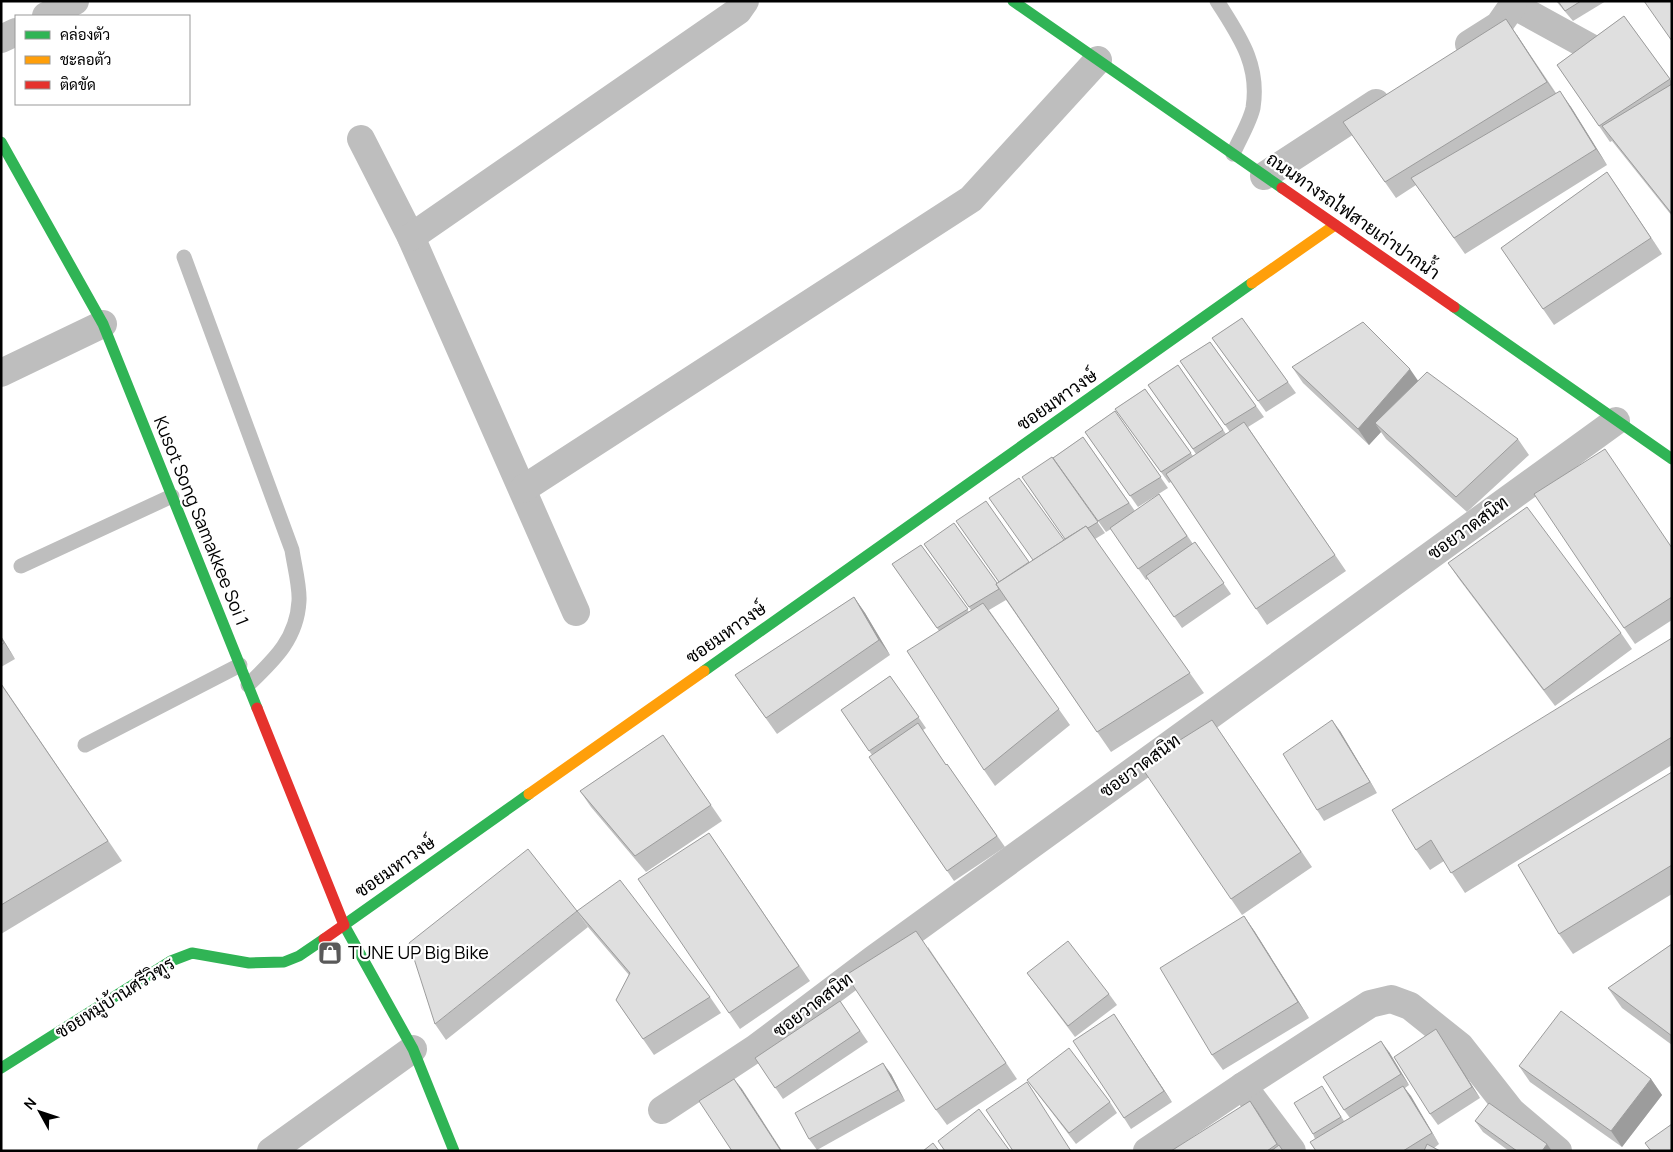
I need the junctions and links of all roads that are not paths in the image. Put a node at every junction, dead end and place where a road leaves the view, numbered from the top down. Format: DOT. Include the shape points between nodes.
graph roads {
  1 [pos="75,1"];
  2 [pos="745,1"];
  3 [pos="1013,1"];
  4 [pos="1217,1"];
  5 [pos="1513,3"];
  6 [pos="48,15"];
  7 [pos="15,32"];
  8 [pos="1,39"];
  9 [pos="1595,50"];
  10 [pos="1449,57"];
  11 [pos="1098,60"];
  12 [pos="1398,89"];
  13 [pos="361,139"];
  14 [pos="1,142"];
  15 [pos="1233,154"];
  16 [pos="1264,176"];
  17 [pos="1335,225"];
  18 [pos="411,237"];
  19 [pos="184,257"];
  20 [pos="103,324"];
  21 [pos="1,373"];
  22 [pos="1616,421"];
  23 [pos="1672,459"];
  24 [pos="523,489"];
  25 [pos="172,496"];
  26 [pos="21,566"];
  27 [pos="576,612"];
  28 [pos="240,665"];
  29 [pos="248,685"];
  30 [pos="85,745"];
  31 [pos="344,925"];
  32 [pos="413,1049"];
  33 [pos="1,1068"];
  34 [pos="1243,1086"];
  35 [pos="662,1110"];
  36 [pos="272,1151"];
  37 [pos="454,1151"];
  38 [pos="1147,1151"];
  39 [pos="1292,1151"];
  40 [pos="1558,1151"];
  1 -- 6 [label="street"];
  2 -- 18 [label="street" via="738,11"];
  3 -- 11 [label="street, ถนนทางรถไฟสายเก่าปากน้ำ"];
  4 -- 15 [label="lane" via="1241,39 1254,77 1252,109"];
  5 -- 9 [label="street"];
  5 -- 10 [label="street" via="1499,24"];
  7 -- 8 [label="street"];
  11 -- 15 [label="street, ถนนทางรถไฟสายเก่าปากน้ำ"];
  11 -- 24 [label="street" via="971,199"];
  12 -- 16 [label="street"];
  13 -- 18 [label="street"];
  14 -- 20 [label="street, Kusot Song Samakkee Soi 1"];
  15 -- 16 [label="street, ถนนทางรถไฟสายเก่าปากน้ำ"];
  16 -- 17 [label="street, ถนนทางรถไฟสายเก่าปากน้ำ"];
  17 -- 22 [label="street, ถนนทางรถไฟสายเก่าปากน้ำ"];
  17 -- 31 [label="street, ซอยมหาวงษ์"];
  18 -- 24 [label="street"];
  19 -- 29 [label="lane" via="292,550 300,600 292,633 278,656"];
  20 -- 21 [label="street"];
  20 -- 25 [label="street, Kusot Song Samakkee Soi 1"];
  22 -- 23 [label="street, ถนนทางรถไฟสายเก่าปากน้ำ"];
  22 -- 35 [label="street, ซอยวาดสนิท" via="756,1048"];
  24 -- 27 [label="street"];
  25 -- 26 [label="lane"];
  25 -- 28 [label="street, Kusot Song Samakkee Soi 1"];
  28 -- 29 [label="street, Kusot Song Samakkee Soi 1"];
  28 -- 30 [label="lane"];
  29 -- 31 [label="street, Kusot Song Samakkee Soi 1"];
  31 -- 32 [label="street"];
  31 -- 33 [label="street, ซอยหมู่บ้านศรีวิฑูร" via="299,956 284,962 249,963 192,953 171,961"];
  32 -- 36 [label="street"];
  32 -- 37 [label="street"];
  34 -- 38 [label="street"];
  34 -- 39 [label="street"];
  34 -- 40 [label="street" via="1370,1004 1391,999 1410,1006 1460,1046 1511,1112"];
}
